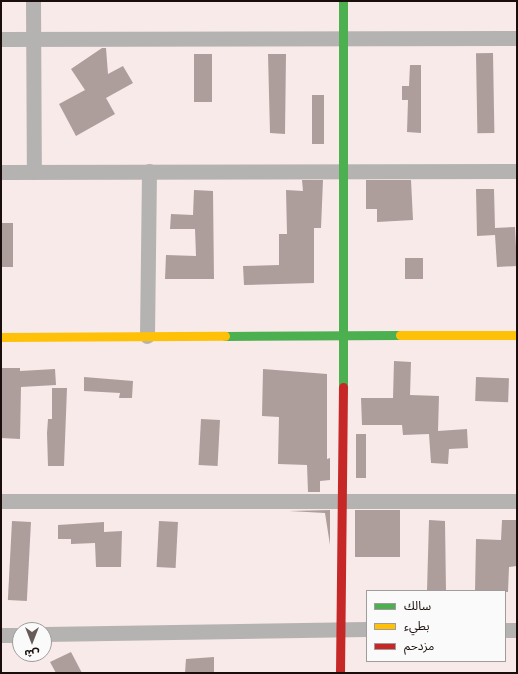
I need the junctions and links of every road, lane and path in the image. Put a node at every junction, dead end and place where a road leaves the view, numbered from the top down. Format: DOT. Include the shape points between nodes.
graph roads {
  1 [pos="33,1"];
  2 [pos="343,1"];
  3 [pos="343,38"];
  4 [pos="517,38"];
  5 [pos="1,39"];
  6 [pos="33,39"];
  7 [pos="343,171"];
  8 [pos="517,171"];
  9 [pos="1,172"];
  10 [pos="34,172"];
  11 [pos="149,172"];
  12 [pos="517,335"];
  13 [pos="147,336"];
  14 [pos="344,336"];
  15 [pos="1,337"];
  16 [pos="344,499"];
  17 [pos="1,501"];
  18 [pos="517,501"];
  19 [pos="340,629"];
  20 [pos="366,629"];
  21 [pos="506,630"];
  22 [pos="517,630"];
  23 [pos="52,634"];
  24 [pos="1,635"];
  25 [pos="12,635"];
  26 [pos="340,673"];
  1 -- 6 [label="street"];
  2 -- 3 [label="street"];
  3 -- 4 [label="street"];
  3 -- 6 [label="street"];
  3 -- 7 [label="street"];
  5 -- 6 [label="street"];
  6 -- 10 [label="street"];
  7 -- 8 [label="street"];
  7 -- 11 [label="street"];
  7 -- 14 [label="street"];
  9 -- 10 [label="street"];
  10 -- 11 [label="street"];
  11 -- 13 [label="street"];
  12 -- 14 [label="street"];
  13 -- 14 [label="street"];
  13 -- 15 [label="street"];
  14 -- 16 [label="street"];
  16 -- 17 [label="street"];
  16 -- 18 [label="street"];
  16 -- 19 [label="street"];
  19 -- 20 [label="street"];
  19 -- 23 [label="street"];
  19 -- 26 [label="street"];
  21 -- 22 [label="street"];
  24 -- 25 [label="street"];
}
